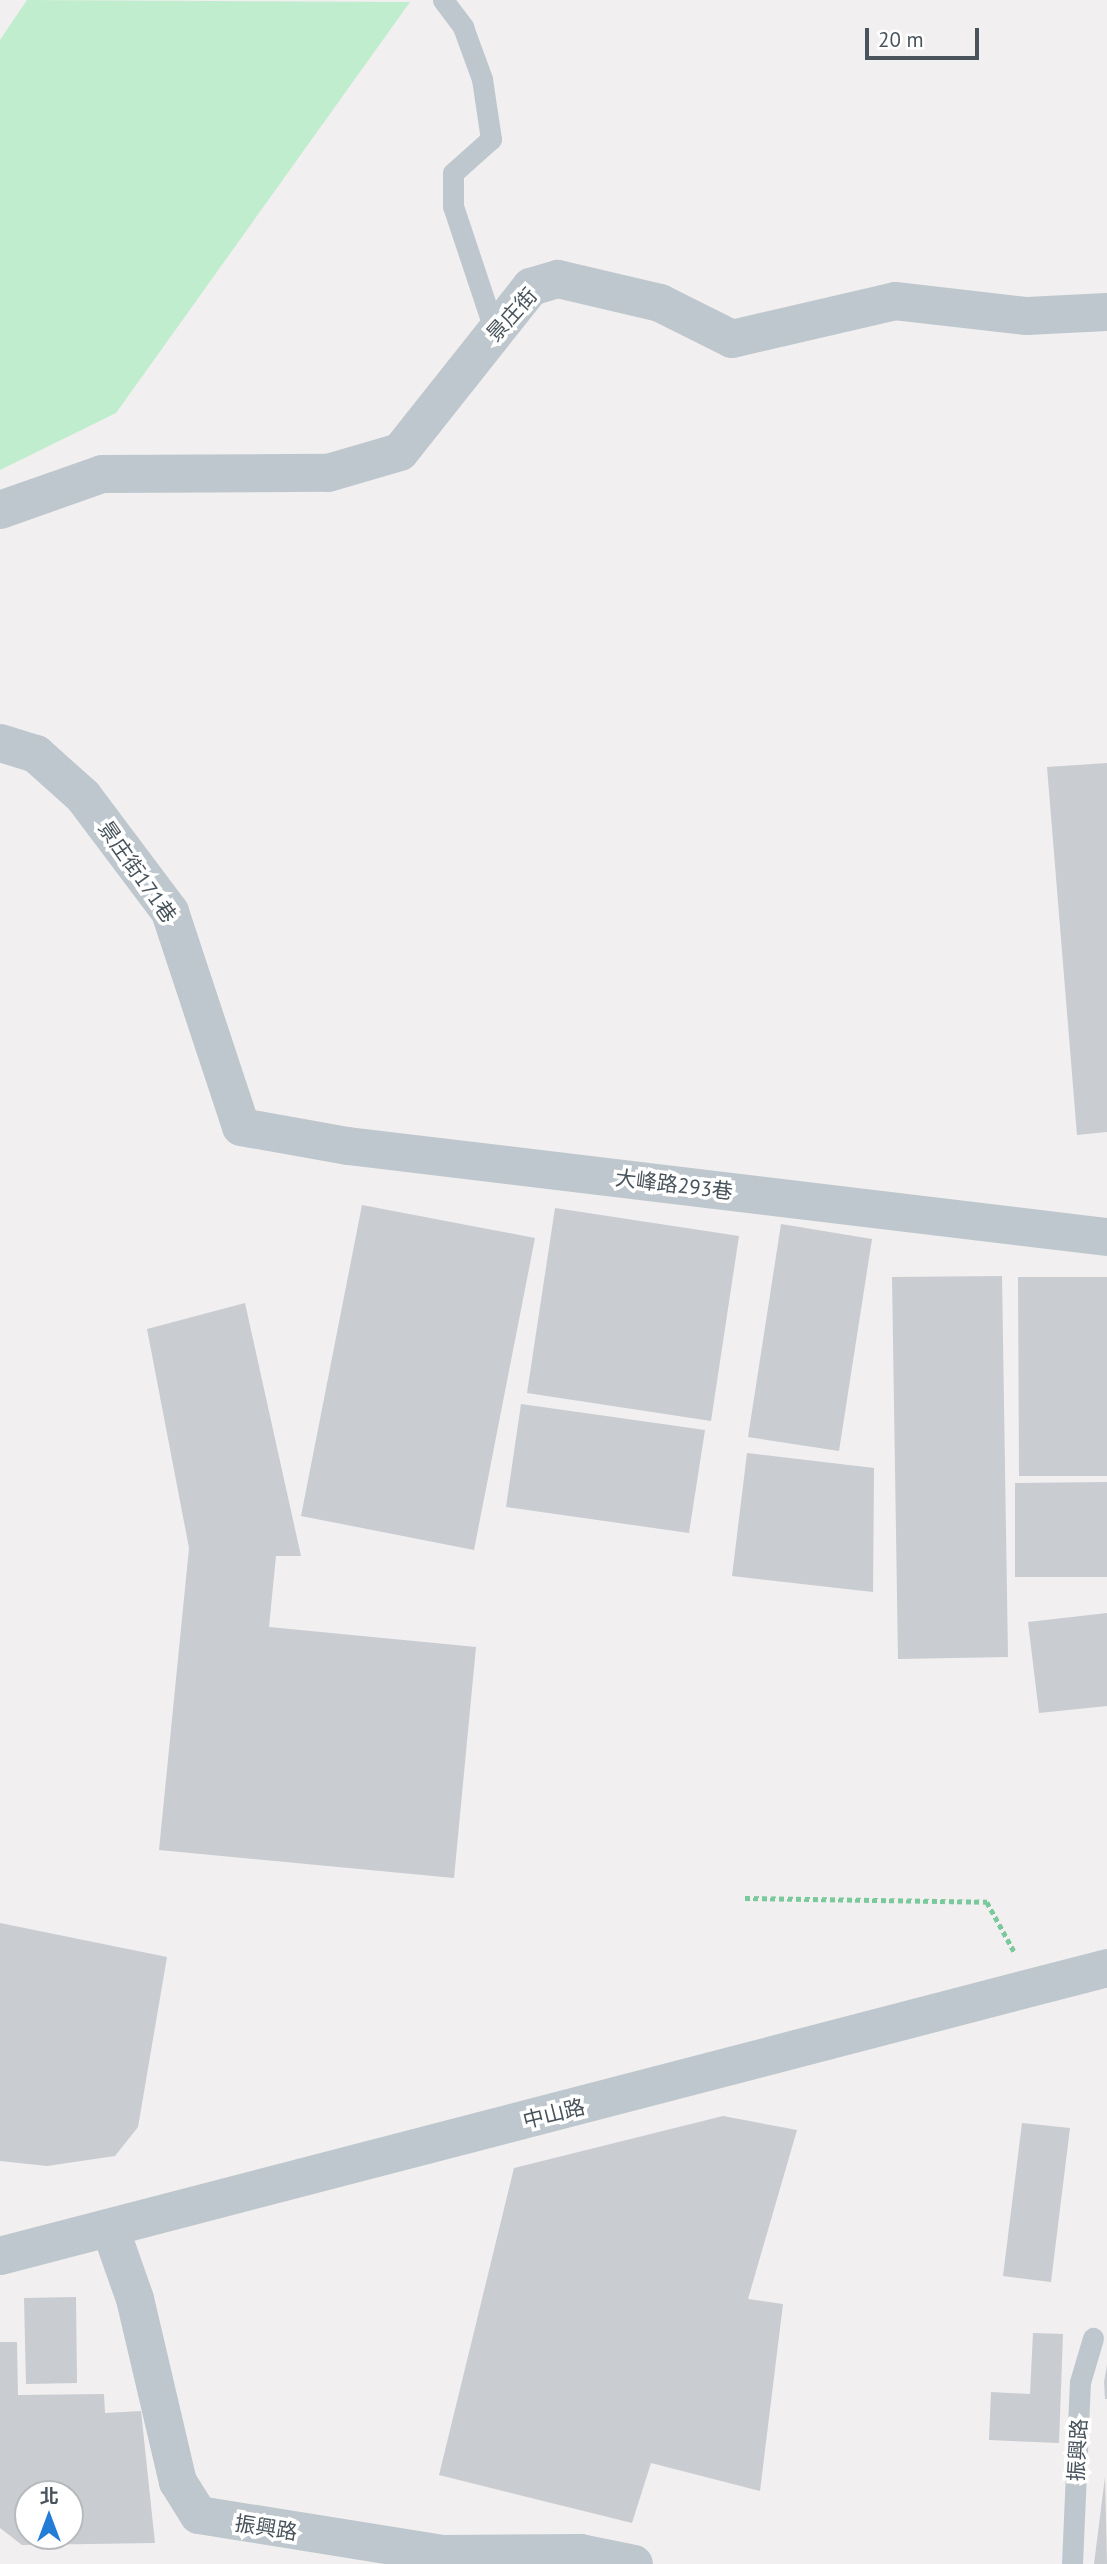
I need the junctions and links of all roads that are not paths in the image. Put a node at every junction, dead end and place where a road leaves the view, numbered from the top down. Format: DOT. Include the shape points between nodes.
graph roads {
  1 [pos="443,0"];
  2 [pos="1107,312"];
  3 [pos="495,332"];
  4 [pos="0,510"];
  5 [pos="0,743"];
  6 [pos="242,1127"];
  7 [pos="1107,1237"];
  8 [pos="1107,1968"];
  9 [pos="110,2228"];
  10 [pos="0,2256"];
  11 [pos="1093,2338"];
  12 [pos="634,2564"];
  13 [pos="1072,2564"];
  1 -- 3 [label="lane" via="463,27 482,79 491,139 453,173 453,206"];
  2 -- 3 [label="street, 景庄街" via="1027,316 895,301 732,339 660,303 558,279 531,287"];
  3 -- 4 [label="street, 景庄街" via="400,452 328,473 102,474"];
  5 -- 6 [label="street, 景庄街171巷" via="36,754 83,796 170,912"];
  6 -- 7 [label="street, 大峰路293巷" via="348,1146"];
  8 -- 9 [label="street, 中山路"];
  9 -- 10 [label="street, 中山路"];
  9 -- 12 [label="street, 振興路" via="135,2299 178,2482 199,2515 443,2554 581,2553"];
  11 -- 13 [label="lane, 振興路" via="1080,2382"];
}
